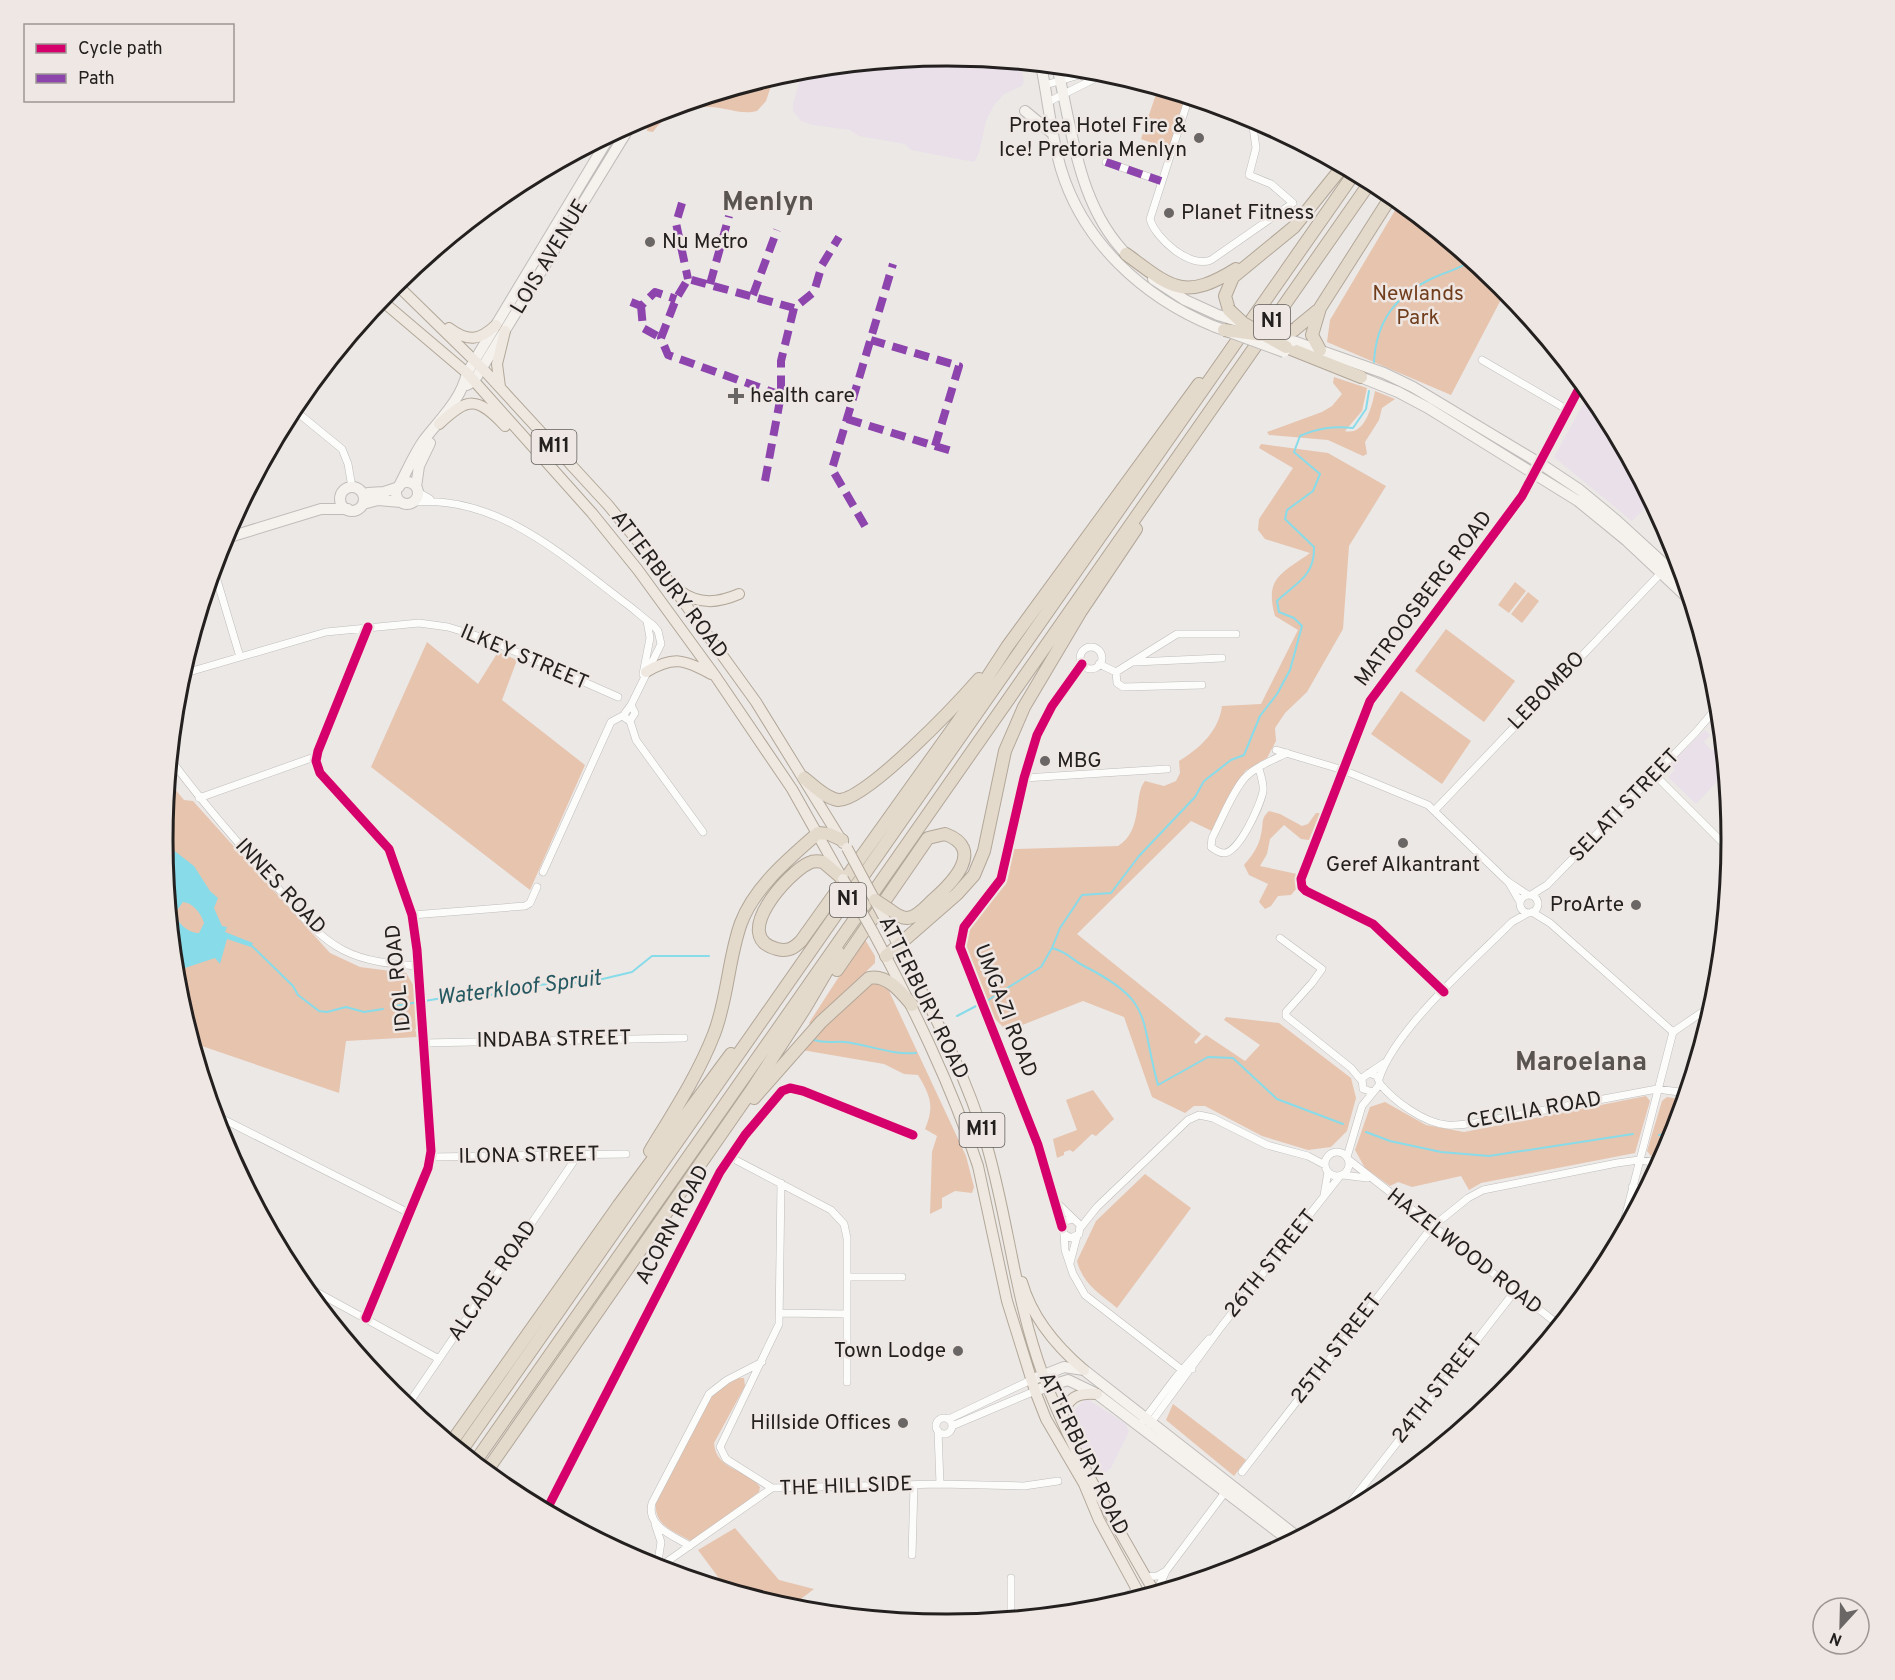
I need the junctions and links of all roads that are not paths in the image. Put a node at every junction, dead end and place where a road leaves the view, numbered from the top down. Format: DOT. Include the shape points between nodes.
graph roads {
  1 [pos="1042,72"];
  2 [pos="1060,75"];
  3 [pos="1074,77"];
  4 [pos="1061,80"];
  5 [pos="1093,80"];
  6 [pos="1045,85"];
  7 [pos="1064,96"];
  8 [pos="1048,102"];
  9 [pos="1187,104"];
  10 [pos="1025,111"];
  11 [pos="1256,130"];
  12 [pos="1053,134"];
  13 [pos="622,138"];
  14 [pos="604,146"];
  15 [pos="1106,162"];
  16 [pos="1338,172"];
  17 [pos="1350,179"];
  18 [pos="1161,181"];
  19 [pos="1366,189"];
  20 [pos="1387,203"];
  21 [pos="555,238"];
  22 [pos="1268,249"];
  23 [pos="1126,254"];
  24 [pos="403,290"];
  25 [pos="388,306"];
  26 [pos="1320,308"];
  27 [pos="426,312"];
  28 [pos="1224,312"];
  29 [pos="501,328"];
  30 [pos="1218,328"];
  31 [pos="1269,335"];
  32 [pos="1290,342"];
  33 [pos="1233,348"];
  34 [pos="1320,350"];
  35 [pos="1482,360"];
  36 [pos="478,365"];
  37 [pos="1361,377"];
  38 [pos="468,380"];
  39 [pos="501,389"];
  40 [pos="1578,391"];
  41 [pos="1568,410"];
  42 [pos="301,415"];
  43 [pos="436,428"];
  44 [pos="1173,462"];
  45 [pos="1538,469"];
  46 [pos="399,487"];
  47 [pos="357,489"];
  48 [pos="571,490"];
  49 [pos="416,494"];
  50 [pos="341,496"];
  51 [pos="401,502"];
  52 [pos="363,504"];
  53 [pos="321,509"];
  54 [pos="348,509"];
  55 [pos="237,534"];
  56 [pos="1673,572"];
  57 [pos="1661,573"];
  58 [pos="217,584"];
  59 [pos="675,587"];
  60 [pos="1680,591"];
  61 [pos="739,594"];
  62 [pos="647,621"];
  63 [pos="368,627"];
  64 [pos="1236,634"];
  65 [pos="650,638"];
  66 [pos="660,640"];
  67 [pos="648,646"];
  68 [pos="1007,647"];
  69 [pos="659,649"];
  70 [pos="240,657"];
  71 [pos="1222,658"];
  72 [pos="1135,662"];
  73 [pos="1100,664"];
  74 [pos="1085,666"];
  75 [pos="192,671"];
  76 [pos="646,672"];
  77 [pos="1116,672"];
  78 [pos="716,677"];
  79 [pos="640,685"];
  80 [pos="1202,685"];
  81 [pos="618,698"];
  82 [pos="1711,715"];
  83 [pos="627,718"];
  84 [pos="1712,718"];
  85 [pos="1702,726"];
  86 [pos="1276,750"];
  87 [pos="1287,753"];
  88 [pos="317,756"];
  89 [pos="177,768"];
  90 [pos="1258,769"];
  91 [pos="1167,770"];
  92 [pos="1343,770"];
  93 [pos="1655,775"];
  94 [pos="804,778"];
  95 [pos="1024,778"];
  96 [pos="199,798"];
  97 [pos="1435,810"];
  98 [pos="703,832"];
  99 [pos="818,833"];
  100 [pos="1721,841"];
  101 [pos="844,844"];
  102 [pos="831,863"];
  103 [pos="543,872"];
  104 [pos="843,879"];
  105 [pos="1507,881"];
  106 [pos="1547,885"];
  107 [pos="537,887"];
  108 [pos="1529,895"];
  109 [pos="875,900"];
  110 [pos="1520,904"];
  111 [pos="1534,908"];
  112 [pos="412,915"];
  113 [pos="1512,922"];
  114 [pos="851,924"];
  115 [pos="1280,938"];
  116 [pos="899,947"];
  117 [pos="886,956"];
  118 [pos="802,965"];
  119 [pos="418,966"];
  120 [pos="1444,992"];
  121 [pos="912,1005"];
  122 [pos="1702,1012"];
  123 [pos="1673,1032"];
  124 [pos="684,1038"];
  125 [pos="424,1043"];
  126 [pos="1384,1063"];
  127 [pos="1351,1068"];
  128 [pos="1368,1073"];
  129 [pos="759,1078"];
  130 [pos="1379,1081"];
  131 [pos="1361,1083"];
  132 [pos="1658,1089"];
  133 [pos="1373,1091"];
  134 [pos="1679,1092"];
  135 [pos="1389,1095"];
  136 [pos="1362,1106"];
  137 [pos="227,1121"];
  138 [pos="1353,1134"];
  139 [pos="913,1135"];
  140 [pos="627,1154"];
  141 [pos="1332,1154"];
  142 [pos="579,1155"];
  143 [pos="1308,1156"];
  144 [pos="431,1157"];
  145 [pos="730,1157"];
  146 [pos="1348,1158"];
  147 [pos="1638,1160"];
  148 [pos="701,1161"];
  149 [pos="1651,1162"];
  150 [pos="1327,1169"];
  151 [pos="1341,1176"];
  152 [pos="1370,1179"];
  153 [pos="781,1183"];
  154 [pos="1632,1187"];
  155 [pos="1639,1188"];
  156 [pos="1054,1200"];
  157 [pos="1322,1201"];
  158 [pos="619,1205"];
  159 [pos="1097,1208"];
  160 [pos="1626,1212"];
  161 [pos="409,1213"];
  162 [pos="1003,1219"];
  163 [pos="1074,1219"];
  164 [pos="1081,1227"];
  165 [pos="1432,1227"];
  166 [pos="1063,1230"];
  167 [pos="1077,1236"];
  168 [pos="1070,1266"];
  169 [pos="847,1277"];
  170 [pos="902,1277"];
  171 [pos="1515,1291"];
  172 [pos="321,1294"];
  173 [pos="781,1313"];
  174 [pos="847,1314"];
  175 [pos="366,1318"];
  176 [pos="1554,1321"];
  177 [pos="1221,1328"];
  178 [pos="440,1359"];
  179 [pos="762,1362"];
  180 [pos="1192,1369"];
  181 [pos="1084,1370"];
  182 [pos="1182,1370"];
  183 [pos="1045,1380"];
  184 [pos="847,1382"];
  185 [pos="1182,1382"];
  186 [pos="1033,1386"];
  187 [pos="1097,1394"];
  188 [pos="412,1399"];
  189 [pos="1062,1418"];
  190 [pos="950,1422"];
  191 [pos="1146,1424"];
  192 [pos="938,1431"];
  193 [pos="947,1433"];
  194 [pos="455,1437"];
  195 [pos="465,1445"];
  196 [pos="940,1451"];
  197 [pos="479,1456"];
  198 [pos="491,1465"];
  199 [pos="1242,1472"];
  200 [pos="1058,1481"];
  201 [pos="914,1485"];
  202 [pos="940,1485"];
  203 [pos="772,1488"];
  204 [pos="1226,1491"];
  205 [pos="1354,1498"];
  206 [pos="550,1504"];
  207 [pos="654,1523"];
  208 [pos="1292,1533"];
  209 [pos="1284,1537"];
  210 [pos="690,1546"];
  211 [pos="912,1555"];
  212 [pos="659,1558"];
  213 [pos="668,1561"];
  214 [pos="1166,1571"];
  215 [pos="1146,1577"];
  216 [pos="1011,1578"];
  217 [pos="1159,1584"];
  218 [pos="1152,1587"];
  219 [pos="1137,1590"];
  220 [pos="1011,1611"];
  1 -- 6 [label="main road"];
  2 -- 4 [label="main road"];
  3 -- 4 [label="street"];
  4 -- 6 [label="street"];
  4 -- 7 [label="main road"];
  5 -- 7 [label="street"];
  6 -- 8 [label="main road"];
  7 -- 8 [label="street"];
  7 -- 23 [label="main road" via="1077,160 1092,202 1108,232"];
  8 -- 12 [label="main road"];
  9 -- 18 [label="street"];
  10 -- 12 [label="main road"];
  11 -- 18 [label="street" via="1249,175 1271,184 1293,203 1211,260 1198,262 1152,227 1150,219"];
  12 -- 30 [label="main road" via="1068,187 1104,249 1162,299"];
  13 -- 21 [label="main road, LOIS AVENUE"];
  14 -- 21 [label="main road, LOIS AVENUE"];
  15 -- 18 [label="street"];
  16 -- 22 [label="highway" via="1307,214"];
  17 -- 33 [label="highway, N1"];
  19 -- 44 [label="highway, N1"];
  20 -- 26 [label="highway"];
  21 -- 29 [label="main road, LOIS AVENUE"];
  22 -- 23 [label="highway" via="1209,285 1187,288 1164,281"];
  22 -- 28 [label="highway" via="1229,282"];
  23 -- 28 [label="main road" via="1185,300"];
  24 -- 27 [label="main road, ATTERBURY ROAD / M11"];
  25 -- 38 [label="main road, ATTERBURY ROAD / M11"];
  26 -- 32 [label="highway"];
  26 -- 34 [label="highway" via="1312,335"];
  27 -- 29 [label="main road" via="469,339 480,339"];
  27 -- 36 [label="main road, ATTERBURY ROAD / M11"];
  28 -- 31 [label="highway, bridge"];
  29 -- 36 [label="main road, LOIS AVENUE"];
  29 -- 39 [label="main road" via="497,364"];
  30 -- 31 [label="highway, bridge"];
  30 -- 32 [label="main road, bridge"];
  31 -- 32 [label="highway, bridge"];
  31 -- 32 [label="highway, bridge"];
  32 -- 34 [label="main road"];
  32 -- 37 [label="highway"];
  33 -- 68 [label="highway" via="1173,417"];
  33 -- 118 [label="highway, N1"];
  34 -- 45 [label="main road" via="1413,387"];
  35 -- 41 [label="street"];
  36 -- 38 [label="main road, LOIS AVENUE"];
  36 -- 39 [label="main road, ATTERBURY ROAD / M11"];
  37 -- 45 [label="main road" via="1428,408"];
  38 -- 43 [label="main road, LOIS AVENUE"];
  38 -- 48 [label="main road, ATTERBURY ROAD / M11"];
  39 -- 59 [label="main road, ATTERBURY ROAD / M11" via="608,505"];
  40 -- 41 [label="street, MATROOSBERG ROAD"];
  41 -- 45 [label="street, MATROOSBERG ROAD"];
  42 -- 47 [label="street" via="342,449"];
  43 -- 46 [label="main road, LOIS AVENUE" via="417,450"];
  43 -- 48 [label="main road" via="461,405 483,405 553,477"];
  43 -- 49 [label="main road, LOIS AVENUE" via="419,466"];
  44 -- 114 [label="highway, N1"];
  44 -- 116 [label="highway" via="1150,508 1081,611 1024,707 1005,751 984,851 974,874"];
  45 -- 56 [label="main road" via="1580,490"];
  45 -- 57 [label="main road"];
  45 -- 92 [label="street, MATROOSBERG ROAD" via="1505,520 1375,693"];
  46 -- 47 [label="main road" via="376,494"];
  46 -- 49 [label="main road" via="406,483"];
  46 -- 51 [label="main road" via="397,496"];
  47 -- 50 [label="main road" via="345,490"];
  47 -- 52 [label="main road"];
  48 -- 78 [label="main road, ATTERBURY ROAD / M11" via="638,570"];
  49 -- 51 [label="main road" via="407,504"];
  49 -- 62 [label="street" via="480,510 527,531"];
  50 -- 53 [label="main road"];
  50 -- 54 [label="main road"];
  51 -- 52 [label="main road" via="378,500"];
  52 -- 54 [label="main road" via="355,510"];
  53 -- 54 [label="main road"];
  53 -- 55 [label="main road"];
  57 -- 60 [label="main road"];
  57 -- 97 [label="street, LEBOMBO"];
  58 -- 70 [label="street"];
  59 -- 61 [label="main road" via="703,602"];
  59 -- 94 [label="main road, ATTERBURY ROAD / M11"];
  62 -- 65 [label="street"];
  62 -- 66 [label="street" via="656,628"];
  63 -- 70 [label="street, ILKEY STREET" via="322,633"];
  63 -- 81 [label="street, ILKEY STREET" via="419,623 454,628"];
  63 -- 88 [label="street"];
  64 -- 72 [label="street" via="1177,634 1153,646"];
  65 -- 66 [label="street" via="656,636"];
  65 -- 67 [label="street"];
  66 -- 69 [label="street"];
  67 -- 69 [label="street"];
  67 -- 79 [label="street"];
  68 -- 94 [label="highway" via="938,722 856,795 833,798"];
  68 -- 102 [label="highway" via="801,941 783,951 765,943 758,926 765,908 807,864"];
  69 -- 76 [label="street"];
  70 -- 75 [label="street, ILKEY STREET"];
  71 -- 72 [label="street"];
  72 -- 77 [label="street"];
  73 -- 74 [label="street"];
  73 -- 74 [label="street, UMGAZI ROAD" via="1101,654 1091,647 1081,654"];
  73 -- 77 [label="street"];
  74 -- 95 [label="street, UMGAZI ROAD" via="1046,716 1036,735"];
  76 -- 78 [label="main road" via="677,661"];
  76 -- 79 [label="street"];
  77 -- 80 [label="street" via="1117,683 1123,687"];
  78 -- 99 [label="main road, ATTERBURY ROAD / M11"];
  79 -- 83 [label="street" via="632,705 635,713"];
  82 -- 85 [label="street, SELATI STREET"];
  83 -- 98 [label="street" via="636,740"];
  83 -- 103 [label="street" via="611,722"];
  84 -- 85 [label="street, SELATI STREET"];
  85 -- 93 [label="street, SELATI STREET"];
  86 -- 87 [label="street"];
  87 -- 90 [label="street"];
  87 -- 92 [label="street"];
  88 -- 96 [label="street"];
  88 -- 112 [label="street, IDOL ROAD" via="320,773 389,849"];
  89 -- 96 [label="street, INNES ROAD"];
  90 -- 90 [label="street" via="1244,778 1229,805 1212,838 1211,847 1215,850 1229,852 1255,814 1264,789"];
  91 -- 95 [label="street"];
  92 -- 97 [label="street"];
  92 -- 120 [label="street, MATROOSBERG ROAD" via="1301,879 1306,891 1381,930"];
  93 -- 100 [label="street"];
  93 -- 106 [label="street, SELATI STREET"];
  94 -- 101 [label="main road, ATTERBURY ROAD / M11"];
  95 -- 156 [label="street, UMGAZI ROAD" via="1001,879 964,927 961,955 1038,1145"];
  96 -- 119 [label="street, INNES ROAD" via="329,941 367,960"];
  97 -- 105 [label="street"];
  99 -- 101 [label="highway" via="834,835"];
  99 -- 102 [label="main road, ATTERBURY ROAD / M11"];
  99 -- 158 [label="highway" via="770,879 749,907 735,943 711,1041"];
  101 -- 109 [label="main road, ATTERBURY ROAD / M11, bridge"];
  102 -- 104 [label="highway"];
  104 -- 117 [label="main road, ATTERBURY ROAD / M11, bridge"];
  105 -- 108 [label="street"];
  105 -- 110 [label="street"];
  106 -- 108 [label="street, SELATI STREET"];
  106 -- 111 [label="street, SELATI STREET"];
  107 -- 112 [label="street" via="525,906"];
  108 -- 110 [label="street, SELATI STREET"];
  108 -- 111 [label="street"];
  109 -- 116 [label="main road, ATTERBURY ROAD / M11, bridge"];
  109 -- 129 [label="highway, bridge" via="891,910 910,918 957,877 963,863 959,842 939,833 920,847 799,1027"];
  110 -- 111 [label="street"];
  110 -- 113 [label="street"];
  111 -- 113 [label="street"];
  111 -- 123 [label="street"];
  112 -- 119 [label="street, IDOL ROAD"];
  113 -- 120 [label="street"];
  114 -- 129 [label="highway" via="820,984"];
  114 -- 197 [label="highway, N1"];
  115 -- 127 [label="street" via="1322,969 1286,1016"];
  116 -- 117 [label="highway"];
  116 -- 162 [label="main road, ATTERBURY ROAD / M11" via="969,1094 988,1147"];
  117 -- 121 [label="main road, ATTERBURY ROAD / M11"];
  118 -- 158 [label="highway"];
  118 -- 195 [label="highway, N1"];
  119 -- 125 [label="street, IDOL ROAD"];
  120 -- 126 [label="street" via="1409,1028"];
  121 -- 148 [label="highway" via="880,978 862,983 804,1041"];
  121 -- 186 [label="main road, ATTERBURY ROAD / M11" via="978,1166 1007,1301"];
  122 -- 123 [label="street"];
  123 -- 132 [label="street"];
  124 -- 125 [label="street, INDABA STREET"];
  125 -- 144 [label="street, IDOL ROAD"];
  126 -- 128 [label="street"];
  126 -- 130 [label="street"];
  127 -- 128 [label="street"];
  127 -- 131 [label="street"];
  128 -- 130 [label="street"];
  128 -- 131 [label="street"];
  129 -- 148 [label="highway"];
  130 -- 133 [label="street"];
  130 -- 135 [label="street, CECILIA ROAD"];
  131 -- 133 [label="street, CECILIA ROAD" via="1366,1091"];
  131 -- 136 [label="street"];
  132 -- 134 [label="street, CECILIA ROAD"];
  132 -- 135 [label="street, CECILIA ROAD" via="1456,1125 1435,1122"];
  132 -- 147 [label="street"];
  133 -- 135 [label="street, CECILIA ROAD"];
  133 -- 136 [label="street"];
  136 -- 138 [label="street"];
  137 -- 161 [label="street"];
  138 -- 141 [label="street"];
  138 -- 146 [label="street"];
  139 -- 145 [label="street, ACORN ROAD" via="790,1088 777,1097"];
  140 -- 142 [label="street, ILONA STREET"];
  141 -- 143 [label="street"];
  141 -- 146 [label="street, HAZELWOOD ROAD"];
  141 -- 150 [label="street, 26TH STREET"];
  142 -- 144 [label="street, ILONA STREET"];
  142 -- 178 [label="street, ALCADE ROAD"];
  143 -- 150 [label="street, HAZELWOOD ROAD"];
  143 -- 159 [label="street" via="1267,1145 1213,1118 1198,1115 1188,1120"];
  144 -- 161 [label="street, IDOL ROAD"];
  145 -- 153 [label="street"];
  145 -- 206 [label="street, ACORN ROAD"];
  146 -- 151 [label="street, 26TH STREET" via="1348,1169"];
  146 -- 152 [label="street, HAZELWOOD ROAD"];
  147 -- 149 [label="street, 25TH STREET"];
  147 -- 154 [label="street"];
  147 -- 165 [label="street, 25TH STREET" via="1483,1190"];
  148 -- 198 [label="highway"];
  150 -- 151 [label="street, HAZELWOOD ROAD"];
  150 -- 157 [label="street, 26TH STREET"];
  151 -- 152 [label="street, HAZELWOOD ROAD"];
  151 -- 157 [label="street, 26TH STREET"];
  152 -- 165 [label="street, HAZELWOOD ROAD"];
  153 -- 169 [label="street" via="841,1219 847,1238"];
  153 -- 173 [label="street"];
  154 -- 155 [label="street"];
  154 -- 160 [label="street"];
  156 -- 163 [label="street, UMGAZI ROAD"];
  156 -- 166 [label="street, UMGAZI ROAD"];
  157 -- 177 [label="street, 26TH STREET"];
  158 -- 194 [label="highway"];
  159 -- 163 [label="street"];
  159 -- 164 [label="street"];
  161 -- 175 [label="street, IDOL ROAD"];
  162 -- 181 [label="main road" via="1027,1301 1050,1335"];
  162 -- 183 [label="main road, ATTERBURY ROAD / M11" via="1019,1302"];
  163 -- 164 [label="street"];
  163 -- 166 [label="street" via="1065,1221"];
  164 -- 167 [label="street"];
  165 -- 171 [label="street, HAZELWOOD ROAD"];
  165 -- 199 [label="street, 25TH STREET"];
  166 -- 167 [label="street" via="1069,1237"];
  166 -- 168 [label="street, UMGAZI ROAD"];
  167 -- 168 [label="street"];
  168 -- 182 [label="street, UMGAZI ROAD" via="1085,1295"];
  169 -- 170 [label="street"];
  169 -- 174 [label="street"];
  171 -- 176 [label="street, HAZELWOOD ROAD"];
  171 -- 205 [label="street, 24TH STREET"];
  172 -- 175 [label="street"];
  173 -- 174 [label="street"];
  173 -- 179 [label="street" via="776,1336"];
  174 -- 184 [label="street"];
  175 -- 178 [label="street"];
  177 -- 180 [label="street, 26TH STREET"];
  177 -- 182 [label="street, 26TH STREET"];
  178 -- 188 [label="street, ALCADE ROAD"];
  179 -- 203 [label="street" via="720,1447 726,1459"];
  179 -- 207 [label="street" via="720,1385 705,1400 652,1503"];
  180 -- 182 [label="street"];
  180 -- 185 [label="street, 26TH STREET"];
  181 -- 183 [label="main road" via="1064,1367"];
  181 -- 191 [label="main road"];
  182 -- 185 [label="street"];
  182 -- 191 [label="street, 26TH STREET"];
  183 -- 186 [label="main road"];
  183 -- 187 [label="main road" via="1073,1381"];
  183 -- 189 [label="main road, ATTERBURY ROAD / M11"];
  185 -- 191 [label="street, 26TH STREET"];
  186 -- 190 [label="street"];
  186 -- 190 [label="street"];
  186 -- 219 [label="main road, ATTERBURY ROAD / M11" via="1046,1419 1084,1484"];
  187 -- 189 [label="main road" via="1071,1398"];
  187 -- 191 [label="main road"];
  189 -- 215 [label="main road, ATTERBURY ROAD / M11"];
  190 -- 192 [label="street" via="938,1420"];
  190 -- 193 [label="street"];
  191 -- 204 [label="main road"];
  191 -- 208 [label="main road"];
  192 -- 193 [label="street"];
  192 -- 196 [label="street"];
  193 -- 196 [label="street"];
  196 -- 202 [label="street"];
  200 -- 202 [label="street, THE HILLSIDE" via="1024,1486"];
  201 -- 202 [label="street, THE HILLSIDE"];
  201 -- 203 [label="street, THE HILLSIDE"];
  201 -- 211 [label="street"];
  203 -- 210 [label="street, THE HILLSIDE"];
  204 -- 209 [label="main road"];
  204 -- 214 [label="street"];
  207 -- 210 [label="street"];
  207 -- 212 [label="street" via="661,1542"];
  210 -- 213 [label="street, THE HILLSIDE"];
  214 -- 215 [label="street"];
  214 -- 217 [label="street"];
  215 -- 218 [label="main road, ATTERBURY ROAD / M11"];
  216 -- 220 [label="street"];
}
